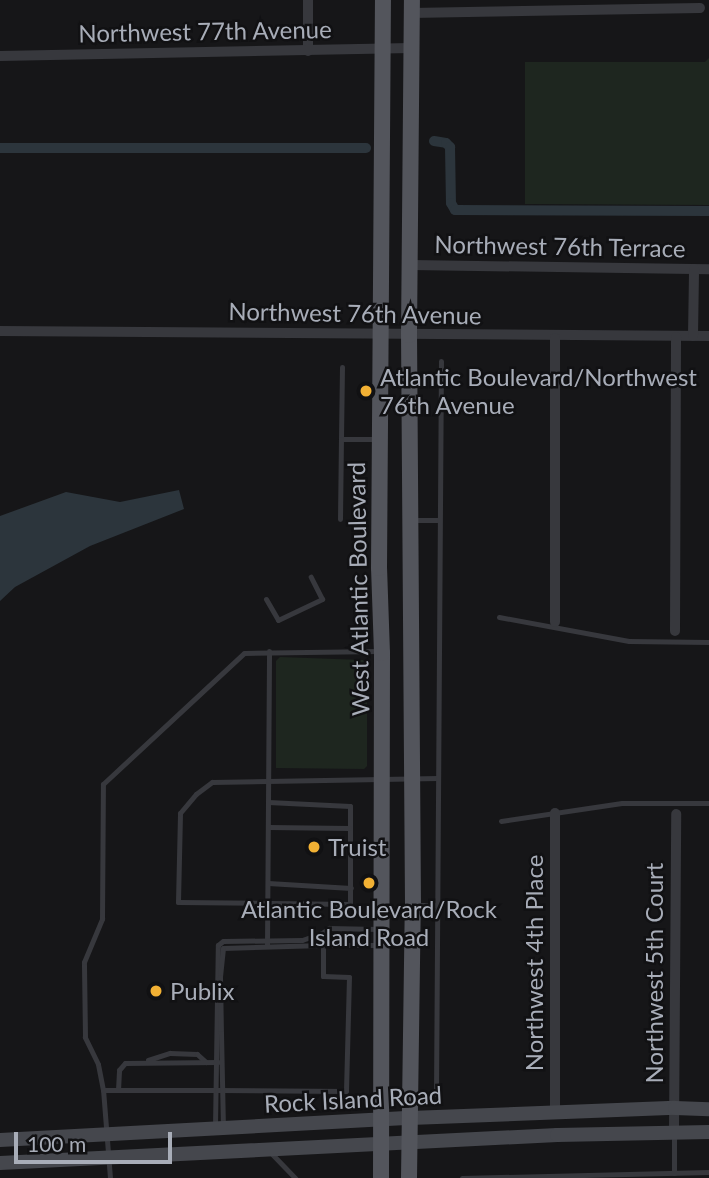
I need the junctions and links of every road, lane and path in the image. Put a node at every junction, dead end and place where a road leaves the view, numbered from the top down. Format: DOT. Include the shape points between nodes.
graph roads {
  1 [pos="308,0"];
  2 [pos="383,0"];
  3 [pos="664,4"];
  4 [pos="411,6"];
  5 [pos="700,8"];
  6 [pos="383,48"];
  7 [pos="411,48"];
  8 [pos="308,51"];
  9 [pos="0,56"];
  10 [pos="411,265"];
  11 [pos="694,269"];
  12 [pos="709,269"];
  13 [pos="0,331"];
  14 [pos="380,333"];
  15 [pos="409,335"];
  16 [pos="709,336"];
  17 [pos="676,337"];
  18 [pos="693,337"];
  19 [pos="555,338"];
  20 [pos="442,361"];
  21 [pos="342,367"];
  22 [pos="341,439"];
  23 [pos="380,439"];
  24 [pos="341,519"];
  25 [pos="410,520"];
  26 [pos="439,520"];
  27 [pos="311,577"];
  28 [pos="266,599"];
  29 [pos="499,617"];
  30 [pos="556,625"];
  31 [pos="676,636"];
  32 [pos="709,642"];
  33 [pos="382,650"];
  34 [pos="269,651"];
  35 [pos="382,778"];
  36 [pos="412,778"];
  37 [pos="438,778"];
  38 [pos="269,779"];
  39 [pos="268,802"];
  40 [pos="709,803"];
  41 [pos="676,808"];
  42 [pos="555,812"];
  43 [pos="501,821"];
  44 [pos="269,827"];
  45 [pos="349,828"];
  46 [pos="268,883"];
  47 [pos="351,888"];
  48 [pos="267,902"];
  49 [pos="413,905"];
  50 [pos="437,905"];
  51 [pos="322,933"];
  52 [pos="381,937"];
  53 [pos="323,944"];
  54 [pos="267,946"];
  55 [pos="219,1062"];
  56 [pos="103,1090"];
  57 [pos="118,1090"];
  58 [pos="436,1094"];
  59 [pos="675,1108"];
  60 [pos="709,1109"];
  61 [pos="555,1112"];
  62 [pos="410,1118"];
  63 [pos="382,1120"];
  64 [pos="219,1127"];
  65 [pos="674,1132"];
  66 [pos="709,1132"];
  67 [pos="107,1135"];
  68 [pos="0,1140"];
  69 [pos="410,1142"];
  70 [pos="382,1144"];
  71 [pos="266,1148"];
  72 [pos="108,1157"];
  73 [pos="0,1163"];
  74 [pos="709,1172"];
  75 [pos="674,1173"];
  76 [pos="110,1178"];
  77 [pos="295,1178"];
  78 [pos="381,1178"];
  79 [pos="409,1178"];
  80 [pos="462,1178"];
  1 -- 8 [label="street"];
  2 -- 6 [label="main road, West Atlantic Boulevard"];
  3 -- 4 [label="street"];
  3 -- 5 [label="street"];
  4 -- 7 [label="main road"];
  6 -- 7 [label="street, Northwest 77th Avenue"];
  6 -- 8 [label="street, Northwest 77th Avenue"];
  6 -- 14 [label="main road, West Atlantic Boulevard"];
  7 -- 10 [label="main road"];
  8 -- 9 [label="street, Northwest 77th Avenue"];
  10 -- 11 [label="street, Northwest 76th Terrace"];
  10 -- 15 [label="main road"];
  11 -- 12 [label="street, Northwest 76th Terrace"];
  11 -- 18 [label="street"];
  13 -- 14 [label="street, Northwest 76th Avenue"];
  14 -- 15 [label="street, Northwest 76th Avenue"];
  14 -- 23 [label="main road, West Atlantic Boulevard"];
  15 -- 19 [label="street, Northwest 76th Avenue"];
  15 -- 25 [label="main road"];
  16 -- 18 [label="street, Northwest 76th Avenue"];
  17 -- 18 [label="street, Northwest 76th Avenue"];
  17 -- 19 [label="street, Northwest 76th Avenue"];
  17 -- 31 [label="street"];
  19 -- 30 [label="street"];
  20 -- 26 [label="lane"];
  21 -- 22 [label="lane"];
  22 -- 23 [label="lane"];
  22 -- 24 [label="lane"];
  23 -- 35 [label="main road, West Atlantic Boulevard"];
  25 -- 26 [label="lane"];
  25 -- 36 [label="main road"];
  26 -- 37 [label="lane"];
  27 -- 28 [label="lane" via="322,599 278,620"];
  29 -- 30 [label="lane"];
  30 -- 31 [label="lane" via="629,641"];
  31 -- 32 [label="lane"];
  33 -- 34 [label="lane"];
  34 -- 38 [label="lane"];
  34 -- 56 [label="lane" via="244,653 103,784 102,919 84,962 85,1038"];
  35 -- 36 [label="lane"];
  35 -- 38 [label="lane"];
  35 -- 52 [label="main road, West Atlantic Boulevard"];
  36 -- 37 [label="lane"];
  36 -- 49 [label="main road"];
  37 -- 50 [label="lane"];
  38 -- 39 [label="lane"];
  38 -- 48 [label="lane" via="212,782 180,813 178,902"];
  39 -- 44 [label="lane"];
  39 -- 45 [label="lane" via="350,806"];
  40 -- 41 [label="lane"];
  41 -- 42 [label="lane" via="622,803"];
  41 -- 59 [label="street, Northwest 5th Court"];
  42 -- 43 [label="lane"];
  42 -- 61 [label="street, Northwest 4th Place"];
  44 -- 45 [label="lane"];
  44 -- 46 [label="lane"];
  45 -- 47 [label="lane"];
  46 -- 47 [label="lane"];
  46 -- 48 [label="lane"];
  47 -- 48 [label="lane" via="350,904"];
  48 -- 54 [label="lane"];
  49 -- 50 [label="lane"];
  49 -- 62 [label="main road"];
  50 -- 58 [label="lane"];
  51 -- 52 [label="lane" via="329,928"];
  51 -- 53 [label="lane"];
  51 -- 64 [label="lane" via="302,940 223,941 218,945"];
  52 -- 53 [label="lane"];
  52 -- 63 [label="main road, West Atlantic Boulevard"];
  53 -- 54 [label="lane"];
  53 -- 56 [label="lane" via="323,976 349,976 346,1091"];
  54 -- 64 [label="lane" via="225,946 221,954"];
  55 -- 57 [label="lane" via="125,1063 119,1070"];
  56 -- 67 [label="lane"];
  59 -- 60 [label="main road, Rock Island Road"];
  59 -- 61 [label="main road, Rock Island Road"];
  59 -- 65 [label="street, Northwest 5th Court"];
  61 -- 62 [label="main road, Rock Island Road"];
  62 -- 63 [label="main road, Rock Island Road"];
  62 -- 69 [label="main road"];
  63 -- 64 [label="main road, Rock Island Road"];
  63 -- 70 [label="main road, West Atlantic Boulevard"];
  64 -- 67 [label="main road, Rock Island Road"];
  65 -- 66 [label="main road, Rock Island Road"];
  65 -- 69 [label="main road, Rock Island Road"];
  65 -- 75 [label="lane"];
  67 -- 68 [label="main road, Rock Island Road"];
  67 -- 72 [label="lane"];
  69 -- 70 [label="main road, Rock Island Road"];
  69 -- 79 [label="main road"];
  70 -- 71 [label="main road, Rock Island Road"];
  70 -- 78 [label="main road, West Atlantic Boulevard"];
  71 -- 72 [label="main road, Rock Island Road"];
  71 -- 77 [label="lane"];
  72 -- 73 [label="main road, Rock Island Road"];
  72 -- 76 [label="lane"];
  74 -- 75 [label="lane"];
  75 -- 80 [label="lane"];
}
